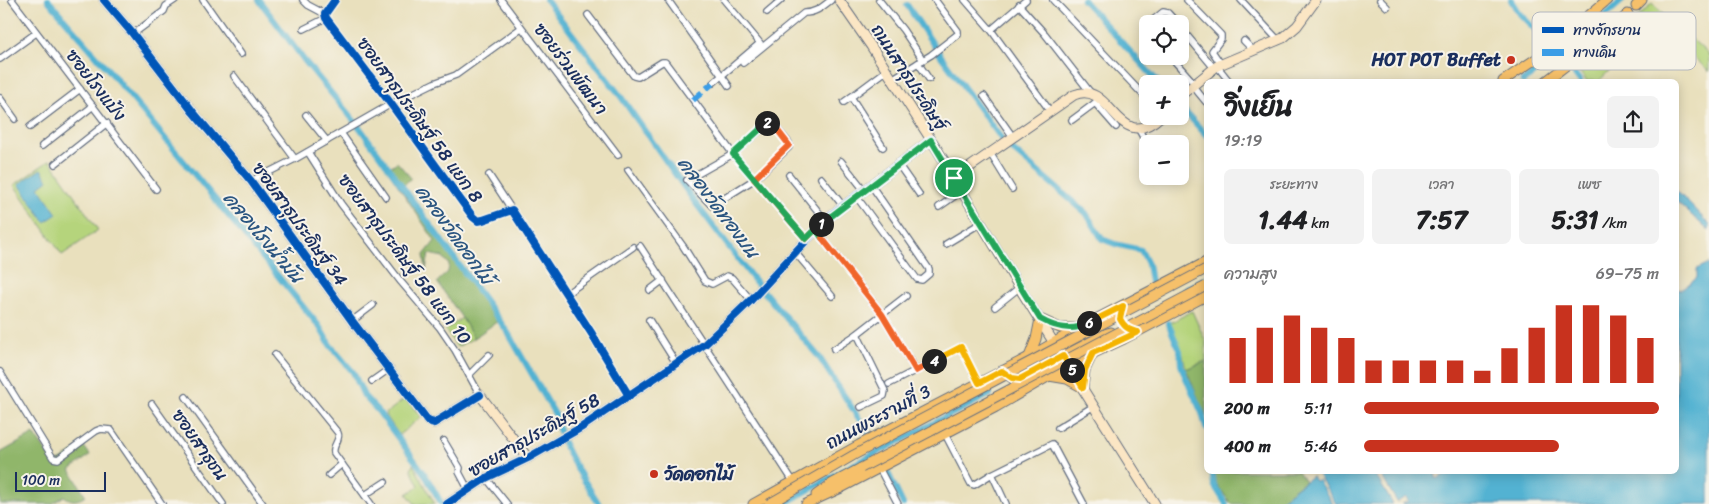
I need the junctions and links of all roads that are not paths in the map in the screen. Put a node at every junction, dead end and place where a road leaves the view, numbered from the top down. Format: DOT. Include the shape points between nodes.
graph roads {
  1 [pos="12,0"];
  2 [pos="104,0"];
  3 [pos="175,0"];
  4 [pos="203,0"];
  5 [pos="302,0"];
  6 [pos="334,0"];
  7 [pos="501,0"];
  8 [pos="668,0"];
  9 [pos="724,0"];
  10 [pos="781,0"];
  11 [pos="831,0"];
  12 [pos="839,0"];
  13 [pos="879,0"];
  14 [pos="935,0"];
  15 [pos="965,0"];
  16 [pos="1053,0"];
  17 [pos="1187,0"];
  18 [pos="1242,0"];
  19 [pos="1316,0"];
  20 [pos="1380,0"];
  21 [pos="1607,0"];
  22 [pos="1022,2"];
  23 [pos="1387,7"];
  24 [pos="767,12"];
  25 [pos="1593,12"];
  26 [pos="588,15"];
  27 [pos="1159,15"];
  28 [pos="1170,15"];
  29 [pos="325,16"];
  30 [pos="521,28"];
  31 [pos="304,29"];
  32 [pos="991,30"];
  33 [pos="36,33"];
  34 [pos="133,34"];
  35 [pos="1189,36"];
  36 [pos="1244,40"];
  37 [pos="1279,41"];
  38 [pos="1254,51"];
  39 [pos="241,54"];
  40 [pos="0,59"];
  41 [pos="921,61"];
  42 [pos="1532,61"];
  43 [pos="743,63"];
  44 [pos="1177,65"];
  45 [pos="1218,66"];
  46 [pos="886,70"];
  47 [pos="1561,70"];
  48 [pos="234,76"];
  49 [pos="721,76"];
  50 [pos="892,79"];
  51 [pos="929,79"];
  52 [pos="1228,79"];
  53 [pos="1506,79"];
  54 [pos="1549,79"];
  55 [pos="713,83"];
  56 [pos="1193,84"];
  57 [pos="729,86"];
  58 [pos="1189,88"];
  59 [pos="80,89"];
  60 [pos="1139,91"];
  61 [pos="1090,92"];
  62 [pos="984,96"];
  63 [pos="851,97"];
  64 [pos="0,98"];
  65 [pos="1204,99"];
  66 [pos="1097,101"];
  67 [pos="844,102"];
  68 [pos="391,104"];
  69 [pos="93,106"];
  70 [pos="1050,111"];
  71 [pos="306,115"];
  72 [pos="15,119"];
  73 [pos="1072,120"];
  74 [pos="106,123"];
  75 [pos="1149,125"];
  76 [pos="30,127"];
  77 [pos="1116,127"];
  78 [pos="1138,128"];
  79 [pos="341,133"];
  80 [pos="1142,135"];
  81 [pos="1013,137"];
  82 [pos="931,140"];
  83 [pos="327,141"];
  84 [pos="42,146"];
  85 [pos="883,147"];
  86 [pos="308,152"];
  87 [pos="990,153"];
  88 [pos="733,154"];
  89 [pos="618,155"];
  90 [pos="295,159"];
  91 [pos="841,161"];
  92 [pos="55,164"];
  93 [pos="898,164"];
  94 [pos="628,170"];
  95 [pos="489,175"];
  96 [pos="789,175"];
  97 [pos="820,178"];
  98 [pos="954,178"];
  99 [pos="754,179"];
  100 [pos="251,181"];
  101 [pos="156,189"];
  102 [pos="1012,189"];
  103 [pos="864,190"];
  104 [pos="962,191"];
  105 [pos="919,194"];
  106 [pos="386,197"];
  107 [pos="843,206"];
  108 [pos="939,208"];
  109 [pos="512,210"];
  110 [pos="825,220"];
  111 [pos="981,224"];
  112 [pos="816,229"];
  113 [pos="806,239"];
  114 [pos="946,244"];
  115 [pos="640,246"];
  116 [pos="633,247"];
  117 [pos="794,251"];
  118 [pos="1204,263"];
  119 [pos="1204,271"];
  120 [pos="663,280"];
  121 [pos="1020,287"];
  122 [pos="1204,287"];
  123 [pos="650,290"];
  124 [pos="566,294"];
  125 [pos="832,296"];
  126 [pos="906,296"];
  127 [pos="1204,297"];
  128 [pos="751,300"];
  129 [pos="373,305"];
  130 [pos="1123,306"];
  131 [pos="995,307"];
  132 [pos="882,314"];
  133 [pos="1040,319"];
  134 [pos="649,320"];
  135 [pos="352,321"];
  136 [pos="1079,328"];
  137 [pos="1138,332"];
  138 [pos="857,334"];
  139 [pos="1124,339"];
  140 [pos="1055,343"];
  141 [pos="705,344"];
  142 [pos="834,349"];
  143 [pos="1093,353"];
  144 [pos="275,355"];
  145 [pos="489,356"];
  146 [pos="1063,356"];
  147 [pos="1029,357"];
  148 [pos="676,363"];
  149 [pos="1068,365"];
  150 [pos="389,369"];
  151 [pos="916,371"];
  152 [pos="1002,371"];
  153 [pos="0,372"];
  154 [pos="469,375"];
  155 [pos="1049,376"];
  156 [pos="372,381"];
  157 [pos="980,382"];
  158 [pos="889,384"];
  159 [pos="1083,388"];
  160 [pos="480,395"];
  161 [pos="628,396"];
  162 [pos="186,397"];
  163 [pos="152,404"];
  164 [pos="1094,406"];
  165 [pos="861,407"];
  166 [pos="996,407"];
  167 [pos="1058,428"];
  168 [pos="945,434"];
  169 [pos="444,441"];
  170 [pos="528,458"];
  171 [pos="342,464"];
  172 [pos="878,468"];
  173 [pos="992,474"];
  174 [pos="329,475"];
  175 [pos="486,478"];
  176 [pos="793,481"];
  177 [pos="385,482"];
  178 [pos="468,489"];
  179 [pos="365,495"];
  180 [pos="810,503"];
  181 [pos="162,504"];
  182 [pos="223,504"];
  183 [pos="263,504"];
  184 [pos="371,504"];
  185 [pos="447,504"];
  186 [pos="507,504"];
  187 [pos="752,504"];
  188 [pos="769,504"];
  189 [pos="898,504"];
  190 [pos="1006,504"];
  191 [pos="1084,504"];
  192 [pos="1155,504"];
  1 -- 33 [label="street, ซอยโรงแป้ง"];
  2 -- 34 [label="street, ซอยสาธุประดิษฐ์ 34"];
  3 -- 34 [label="street"];
  4 -- 39 [label="street"];
  5 -- 29 [label="street"];
  6 -- 29 [label="street"];
  7 -- 30 [label="street, ซอยร่วมพัฒนา"];
  8 -- 49 [label="street"];
  9 -- 49 [label="street" via="760,44"];
  10 -- 24 [label="street"];
  11 -- 43 [label="street" via="820,9 804,13"];
  12 -- 46 [label="street, ถนนสาธุประดิษฐ์"];
  13 -- 41 [label="street" via="903,30"];
  14 -- 41 [label="street" via="958,34"];
  15 -- 32 [label="street"];
  16 -- 60 [label="street"];
  17 -- 45 [label="street" via="1220,35 1221,39 1212,51"];
  18 -- 37 [label="street"];
  19 -- 37 [label="street" via="1290,34"];
  20 -- 23 [label="street"];
  21 -- 25 [label="main road"];
  22 -- 32 [label="street"];
  22 -- 61 [label="street"];
  26 -- 88 [label="street" via="634,76 638,77 665,62"];
  27 -- 28 [label="street" via="1163,12"];
  29 -- 31 [label="street"];
  29 -- 68 [label="street, ซอยสาธุประดิษฐ์ 58 แยก 8"];
  30 -- 68 [label="street" via="456,75 434,82"];
  30 -- 89 [label="street, ซอยร่วมพัฒนา"];
  32 -- 70 [label="street"];
  33 -- 40 [label="street"];
  33 -- 59 [label="street, ซอยโรงแป้ง"];
  34 -- 100 [label="street, ซอยสาธุประดิษฐ์ 34"];
  35 -- 45 [label="street"];
  36 -- 38 [label="street"];
  37 -- 38 [label="street"];
  38 -- 45 [label="street"];
  41 -- 50 [label="street"];
  41 -- 51 [label="street"];
  42 -- 53 [label="main road"];
  44 -- 56 [label="street"];
  45 -- 52 [label="street"];
  45 -- 56 [label="street"];
  46 -- 50 [label="street, ถนนสาธุประดิษฐ์"];
  46 -- 63 [label="street"];
  47 -- 54 [label="main road"];
  48 -- 90 [label="street"];
  49 -- 55 [label="street"];
  49 -- 57 [label="street"];
  50 -- 82 [label="street, ถนนสาธุประดิษฐ์"];
  56 -- 58 [label="street"];
  56 -- 65 [label="street"];
  59 -- 69 [label="street, ซอยโรงแป้ง"];
  59 -- 76 [label="street"];
  61 -- 66 [label="street"];
  61 -- 70 [label="street" via="1074,95"];
  62 -- 81 [label="street"];
  63 -- 67 [label="street"];
  63 -- 85 [label="street"];
  64 -- 72 [label="street"];
  66 -- 73 [label="street"];
  66 -- 77 [label="street"];
  66 -- 78 [label="street" via="1126,125"];
  68 -- 79 [label="street"];
  68 -- 109 [label="street, ซอยสาธุประดิษฐ์ 58 แยก 8" via="473,217 478,221"];
  69 -- 74 [label="street, ซอยโรงแป้ง"];
  69 -- 84 [label="street"];
  70 -- 81 [label="street"];
  71 -- 83 [label="street"];
  74 -- 92 [label="street"];
  74 -- 101 [label="street, ซอยโรงแป้ง"];
  75 -- 78 [label="street"];
  78 -- 80 [label="street"];
  79 -- 83 [label="street"];
  79 -- 106 [label="street"];
  81 -- 87 [label="street"];
  82 -- 93 [label="street, ซอยสาธุประดิษฐ์ 58"];
  82 -- 98 [label="street, ถนนสาธุประดิษฐ์"];
  83 -- 86 [label="street"];
  86 -- 90 [label="street"];
  86 -- 154 [label="street, ซอยสาธุประดิษฐ์ 58 แยก 10" via="341,204 400,282 440,328"];
  87 -- 98 [label="street"];
  87 -- 102 [label="street"];
  88 -- 99 [label="street"];
  88 -- 99 [label="street" via="767,123 772,123 789,145"];
  88 -- 99 [label="street" via="687,180 712,206"];
  90 -- 100 [label="street"];
  91 -- 103 [label="street"];
  93 -- 103 [label="street, ซอยสาธุประดิษฐ์ 58"];
  93 -- 105 [label="street"];
  94 -- 128 [label="street" via="705,281 712,284 727,276 732,278"];
  95 -- 109 [label="street, ซอยสาธุประดิษฐ์ 58 แยก 8"];
  96 -- 110 [label="street"];
  97 -- 107 [label="street"];
  98 -- 104 [label="street, ถนนสาธุประดิษฐ์"];
  99 -- 113 [label="street"];
  100 -- 135 [label="street, ซอยสาธุประดิษฐ์ 34"];
  103 -- 103 [label="street" via="929,269 925,277 917,279"];
  103 -- 107 [label="street, ซอยสาธุประดิษฐ์ 58"];
  104 -- 108 [label="street"];
  104 -- 111 [label="street, ถนนสาธุประดิษฐ์"];
  107 -- 110 [label="street, ซอยสาธุประดิษฐ์ 58"];
  109 -- 124 [label="street, ซอยสาธุประดิษฐ์ 58 แยก 8"];
  110 -- 112 [label="street, ซอยสาธุประดิษฐ์ 58"];
  111 -- 114 [label="street"];
  111 -- 121 [label="street, ถนนสาธุประดิษฐ์"];
  112 -- 113 [label="street, ซอยสาธุประดิษฐ์ 58"];
  112 -- 132 [label="street"];
  113 -- 117 [label="street, ซอยสาธุประดิษฐ์ 58"];
  115 -- 120 [label="street"];
  116 -- 124 [label="street"];
  117 -- 125 [label="street"];
  117 -- 128 [label="street, ซอยสาธุประดิษฐ์ 58"];
  118 -- 130 [label="main road, ถนนพระรามที่ 3"];
  119 -- 188 [label="main road, ถนนพระรามที่ 3, bridge" via="854,455"];
  120 -- 123 [label="street"];
  120 -- 141 [label="street"];
  121 -- 131 [label="street"];
  121 -- 133 [label="street, ถนนสาธุประดิษฐ์"];
  122 -- 180 [label="main road, ถนนพระรามที่ 3, bridge" via="833,483"];
  124 -- 161 [label="street, ซอยสาธุประดิษฐ์ 58 แยก 8"];
  126 -- 132 [label="street"];
  127 -- 137 [label="main road, ถนนพระรามที่ 3"];
  128 -- 141 [label="street, ซอยสาธุประดิษฐ์ 58"];
  129 -- 135 [label="street"];
  130 -- 136 [label="main road, ถนนพระรามที่ 3"];
  130 -- 137 [label="main road" via="1120,319 1124,327"];
  132 -- 138 [label="street"];
  132 -- 151 [label="street"];
  133 -- 136 [label="main road" via="1060,328"];
  133 -- 140 [label="street, ถนนสาธุประดิษฐ์"];
  133 -- 147 [label="main road"];
  134 -- 148 [label="street"];
  135 -- 150 [label="street, ซอยสาธุประดิษฐ์ 34"];
  136 -- 140 [label="main road, ถนนพระรามที่ 3"];
  137 -- 139 [label="main road, ถนนพระรามที่ 3"];
  138 -- 142 [label="street"];
  138 -- 165 [label="street" via="885,391 884,396"];
  139 -- 143 [label="main road, ถนนพระรามที่ 3"];
  139 -- 146 [label="main road" via="1111,332 1106,333"];
  140 -- 146 [label="street, ถนนสาธุประดิษฐ์"];
  140 -- 147 [label="main road, ถนนพระรามที่ 3"];
  141 -- 148 [label="street, ซอยสาธุประดิษฐ์ 58"];
  141 -- 176 [label="street"];
  143 -- 149 [label="main road, ถนนพระรามที่ 3"];
  143 -- 159 [label="main road" via="1085,370"];
  144 -- 171 [label="street" via="338,432 334,450"];
  145 -- 154 [label="street"];
  146 -- 149 [label="street, ถนนสาธุประดิษฐ์"];
  146 -- 152 [label="main road" via="1020,379"];
  147 -- 152 [label="main road, ถนนพระรามที่ 3"];
  148 -- 161 [label="street, ซอยสาธุประดิษฐ์ 58"];
  149 -- 155 [label="main road, ถนนพระรามที่ 3"];
  149 -- 159 [label="street, ถนนสาธุประดิษฐ์"];
  150 -- 156 [label="street"];
  150 -- 160 [label="street, ซอยสาธุประดิษฐ์ 34" via="431,423"];
  151 -- 157 [label="street" via="961,347"];
  151 -- 158 [label="street"];
  152 -- 157 [label="main road, ถนนพระรามที่ 3"];
  153 -- 181 [label="street" via="53,458 58,459 101,428 110,430"];
  154 -- 160 [label="street, ซอยสาธุประดิษฐ์ 58 แยก 10"];
  155 -- 159 [label="main road" via="1067,379"];
  155 -- 166 [label="main road, ถนนพระรามที่ 3"];
  157 -- 166 [label="main road" via="993,386 997,394"];
  157 -- 176 [label="main road, ถนนพระรามที่ 3"];
  159 -- 164 [label="street, ถนนสาธุประดิษฐ์"];
  160 -- 170 [label="street, ซอยสาธุประดิษฐ์ 58 แยก 10"];
  161 -- 170 [label="street, ซอยสาธุประดิษฐ์ 58"];
  162 -- 183 [label="street"];
  163 -- 182 [label="street, ซอยสาธุชน"];
  164 -- 167 [label="street"];
  164 -- 192 [label="street, ถนนสาธุประดิษฐ์"];
  166 -- 168 [label="main road, ถนนพระรามที่ 3"];
  168 -- 172 [label="main road, ถนนพระรามที่ 3"];
  168 -- 173 [label="street" via="971,484"];
  169 -- 178 [label="street"];
  170 -- 175 [label="street, ซอยสาธุประดิษฐ์ 58"];
  171 -- 174 [label="street"];
  171 -- 179 [label="street"];
  172 -- 180 [label="main road, ถนนพระรามที่ 3"];
  172 -- 189 [label="street"];
  173 -- 190 [label="street"];
  173 -- 191 [label="street" via="1052,444"];
  175 -- 178 [label="street, ซอยสาธุประดิษฐ์ 58"];
  175 -- 186 [label="street"];
  176 -- 187 [label="main road, ถนนพระรามที่ 3"];
  177 -- 179 [label="street"];
  178 -- 185 [label="street, ซอยสาธุประดิษฐ์ 58"];
  179 -- 184 [label="street"];
}
